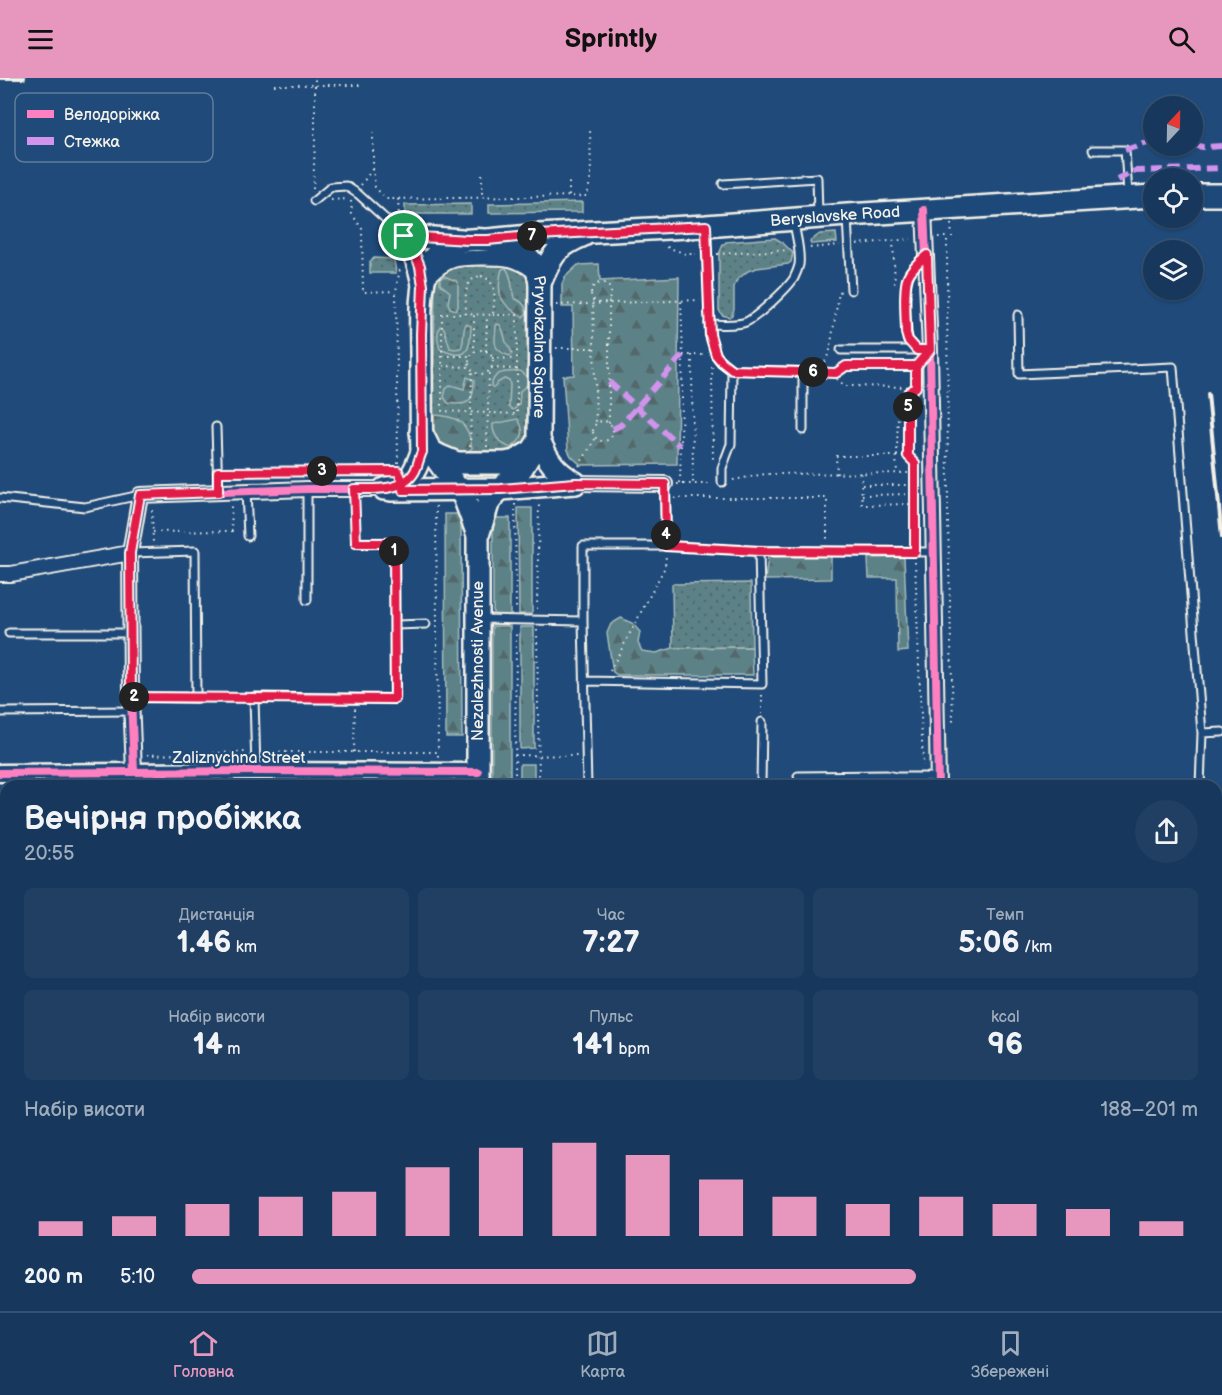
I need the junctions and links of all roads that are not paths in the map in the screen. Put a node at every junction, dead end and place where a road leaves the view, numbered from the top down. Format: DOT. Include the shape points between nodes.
graph roads {
  1 [pos="1092,150"];
  2 [pos="723,184"];
  3 [pos="1203,195"];
  4 [pos="1222,195"];
  5 [pos="1143,196"];
  6 [pos="1128,197"];
  7 [pos="313,198"];
  8 [pos="924,210"];
  9 [pos="847,215"];
  10 [pos="818,218"];
  11 [pos="793,220"];
  12 [pos="706,226"];
  13 [pos="588,233"];
  14 [pos="404,236"];
  15 [pos="478,240"];
  16 [pos="927,255"];
  17 [pos="540,283"];
  18 [pos="423,286"];
  19 [pos="851,290"];
  20 [pos="1018,315"];
  21 [pos="709,324"];
  22 [pos="841,350"];
  23 [pos="924,350"];
  24 [pos="732,370"];
  25 [pos="803,372"];
  26 [pos="820,372"];
  27 [pos="216,427"];
  28 [pos="803,429"];
  29 [pos="536,445"];
  30 [pos="429,446"];
  31 [pos="576,476"];
  32 [pos="395,481"];
  33 [pos="722,482"];
  34 [pos="307,489"];
  35 [pos="459,489"];
  36 [pos="501,489"];
  37 [pos="246,491"];
  38 [pos="665,491"];
  39 [pos="224,492"];
  40 [pos="0,498"];
  41 [pos="146,498"];
  42 [pos="478,535"];
  43 [pos="248,536"];
  44 [pos="356,543"];
  45 [pos="666,546"];
  46 [pos="759,551"];
  47 [pos="934,552"];
  48 [pos="130,553"];
  49 [pos="0,574"];
  50 [pos="307,600"];
  51 [pos="478,619"];
  52 [pos="583,621"];
  53 [pos="395,624"];
  54 [pos="426,624"];
  55 [pos="9,633"];
  56 [pos="131,633"];
  57 [pos="584,681"];
  58 [pos="131,697"];
  59 [pos="132,711"];
  60 [pos="0,712"];
  61 [pos="762,722"];
  62 [pos="1222,732"];
  63 [pos="1202,734"];
  64 [pos="134,764"];
  65 [pos="256,771"];
  66 [pos="0,773"];
  67 [pos="798,776"];
  68 [pos="71,779"];
  69 [pos="225,779"];
  70 [pos="478,779"];
  71 [pos="586,780"];
  72 [pos="761,780"];
  73 [pos="932,780"];
  74 [pos="938,780"];
  75 [pos="1200,780"];
  1 -- 6 [label="lane" via="1125,150"];
  2 -- 10 [label="lane" via="816,178"];
  3 -- 4 [label="main road"];
  5 -- 6 [label="main road, Beryslavske Road"];
  6 -- 8 [label="main road, Beryslavske Road"];
  7 -- 14 [label="lane" via="331,187 346,186"];
  8 -- 9 [label="main road, Beryslavske Road"];
  8 -- 16 [label="street"];
  9 -- 10 [label="main road, Beryslavske Road"];
  9 -- 19 [label="lane"];
  10 -- 11 [label="main road, Beryslavske Road"];
  11 -- 12 [label="main road, Beryslavske Road"];
  11 -- 21 [label="lane" via="800,256 796,276 746,322"];
  12 -- 13 [label="main road, Beryslavske Road"];
  12 -- 21 [label="lane"];
  13 -- 15 [label="main road, Beryslavske Road"];
  13 -- 17 [label="main road, Beryslavske Road" via="554,254"];
  14 -- 15 [label="main road"];
  14 -- 18 [label="main road" via="420,266"];
  15 -- 17 [label="main road, Pryvokzalna Square" via="510,245 526,255 537,267"];
  15 -- 18 [label="main road" via="445,247 429,266"];
  16 -- 23 [label="street"];
  16 -- 23 [label="lane" via="908,275 906,284 906,333 908,340"];
  17 -- 18 [label="street" via="525,264 507,258 464,258 436,268"];
  17 -- 29 [label="main road, Pryvokzalna Square"];
  18 -- 30 [label="main road"];
  20 -- 63 [label="lane" via="1019,374 1173,367"];
  21 -- 24 [label="lane" via="714,355"];
  22 -- 23 [label="lane"];
  23 -- 47 [label="street"];
  24 -- 25 [label="lane"];
  24 -- 33 [label="lane" via="731,444 722,468"];
  25 -- 26 [label="lane"];
  25 -- 28 [label="lane"];
  27 -- 39 [label="lane" via="218,472"];
  29 -- 30 [label="main road" via="515,461 505,463 457,463"];
  29 -- 31 [label="main road" via="560,473"];
  29 -- 36 [label="main road, Nezalezhnosti Avenue" via="522,468"];
  30 -- 32 [label="main road" via="409,479"];
  30 -- 35 [label="main road, Nezalezhnosti Avenue"];
  31 -- 36 [label="main road"];
  31 -- 38 [label="street"];
  32 -- 34 [label="street" via="354,489"];
  32 -- 35 [label="main road"];
  34 -- 37 [label="street"];
  34 -- 50 [label="lane"];
  35 -- 36 [label="main road"];
  35 -- 42 [label="main road, Nezalezhnosti Avenue"];
  36 -- 42 [label="main road, Nezalezhnosti Avenue" via="488,504"];
  37 -- 39 [label="street"];
  37 -- 43 [label="lane"];
  38 -- 45 [label="lane"];
  39 -- 41 [label="street"];
  40 -- 41 [label="lane" via="85,507"];
  41 -- 48 [label="street"];
  42 -- 51 [label="main road, Nezalezhnosti Avenue"];
  44 -- 53 [label="lane" via="394,543"];
  45 -- 46 [label="lane"];
  45 -- 52 [label="lane" via="583,546"];
  46 -- 47 [label="lane"];
  46 -- 57 [label="lane" via="762,684"];
  47 -- 74 [label="street"];
  48 -- 49 [label="street"];
  48 -- 56 [label="street"];
  48 -- 58 [label="lane" via="195,551 196,698"];
  51 -- 52 [label="lane"];
  51 -- 70 [label="main road, Nezalezhnosti Avenue"];
  52 -- 57 [label="lane"];
  53 -- 54 [label="lane"];
  53 -- 65 [label="lane" via="395,699 254,697"];
  55 -- 56 [label="lane"];
  56 -- 58 [label="street"];
  57 -- 71 [label="lane"];
  58 -- 59 [label="street"];
  59 -- 60 [label="lane"];
  59 -- 64 [label="street"];
  61 -- 72 [label="lane"];
  62 -- 63 [label="lane"];
  63 -- 75 [label="lane"];
  64 -- 68 [label="street, Zaliznychna Street"];
  64 -- 69 [label="street, Zaliznychna Street"];
  65 -- 69 [label="street, Zaliznychna Street"];
  65 -- 70 [label="street, Zaliznychna Street" via="438,773"];
  66 -- 68 [label="street, Zaliznychna Street"];
  67 -- 73 [label="lane" via="887,775"];
}
